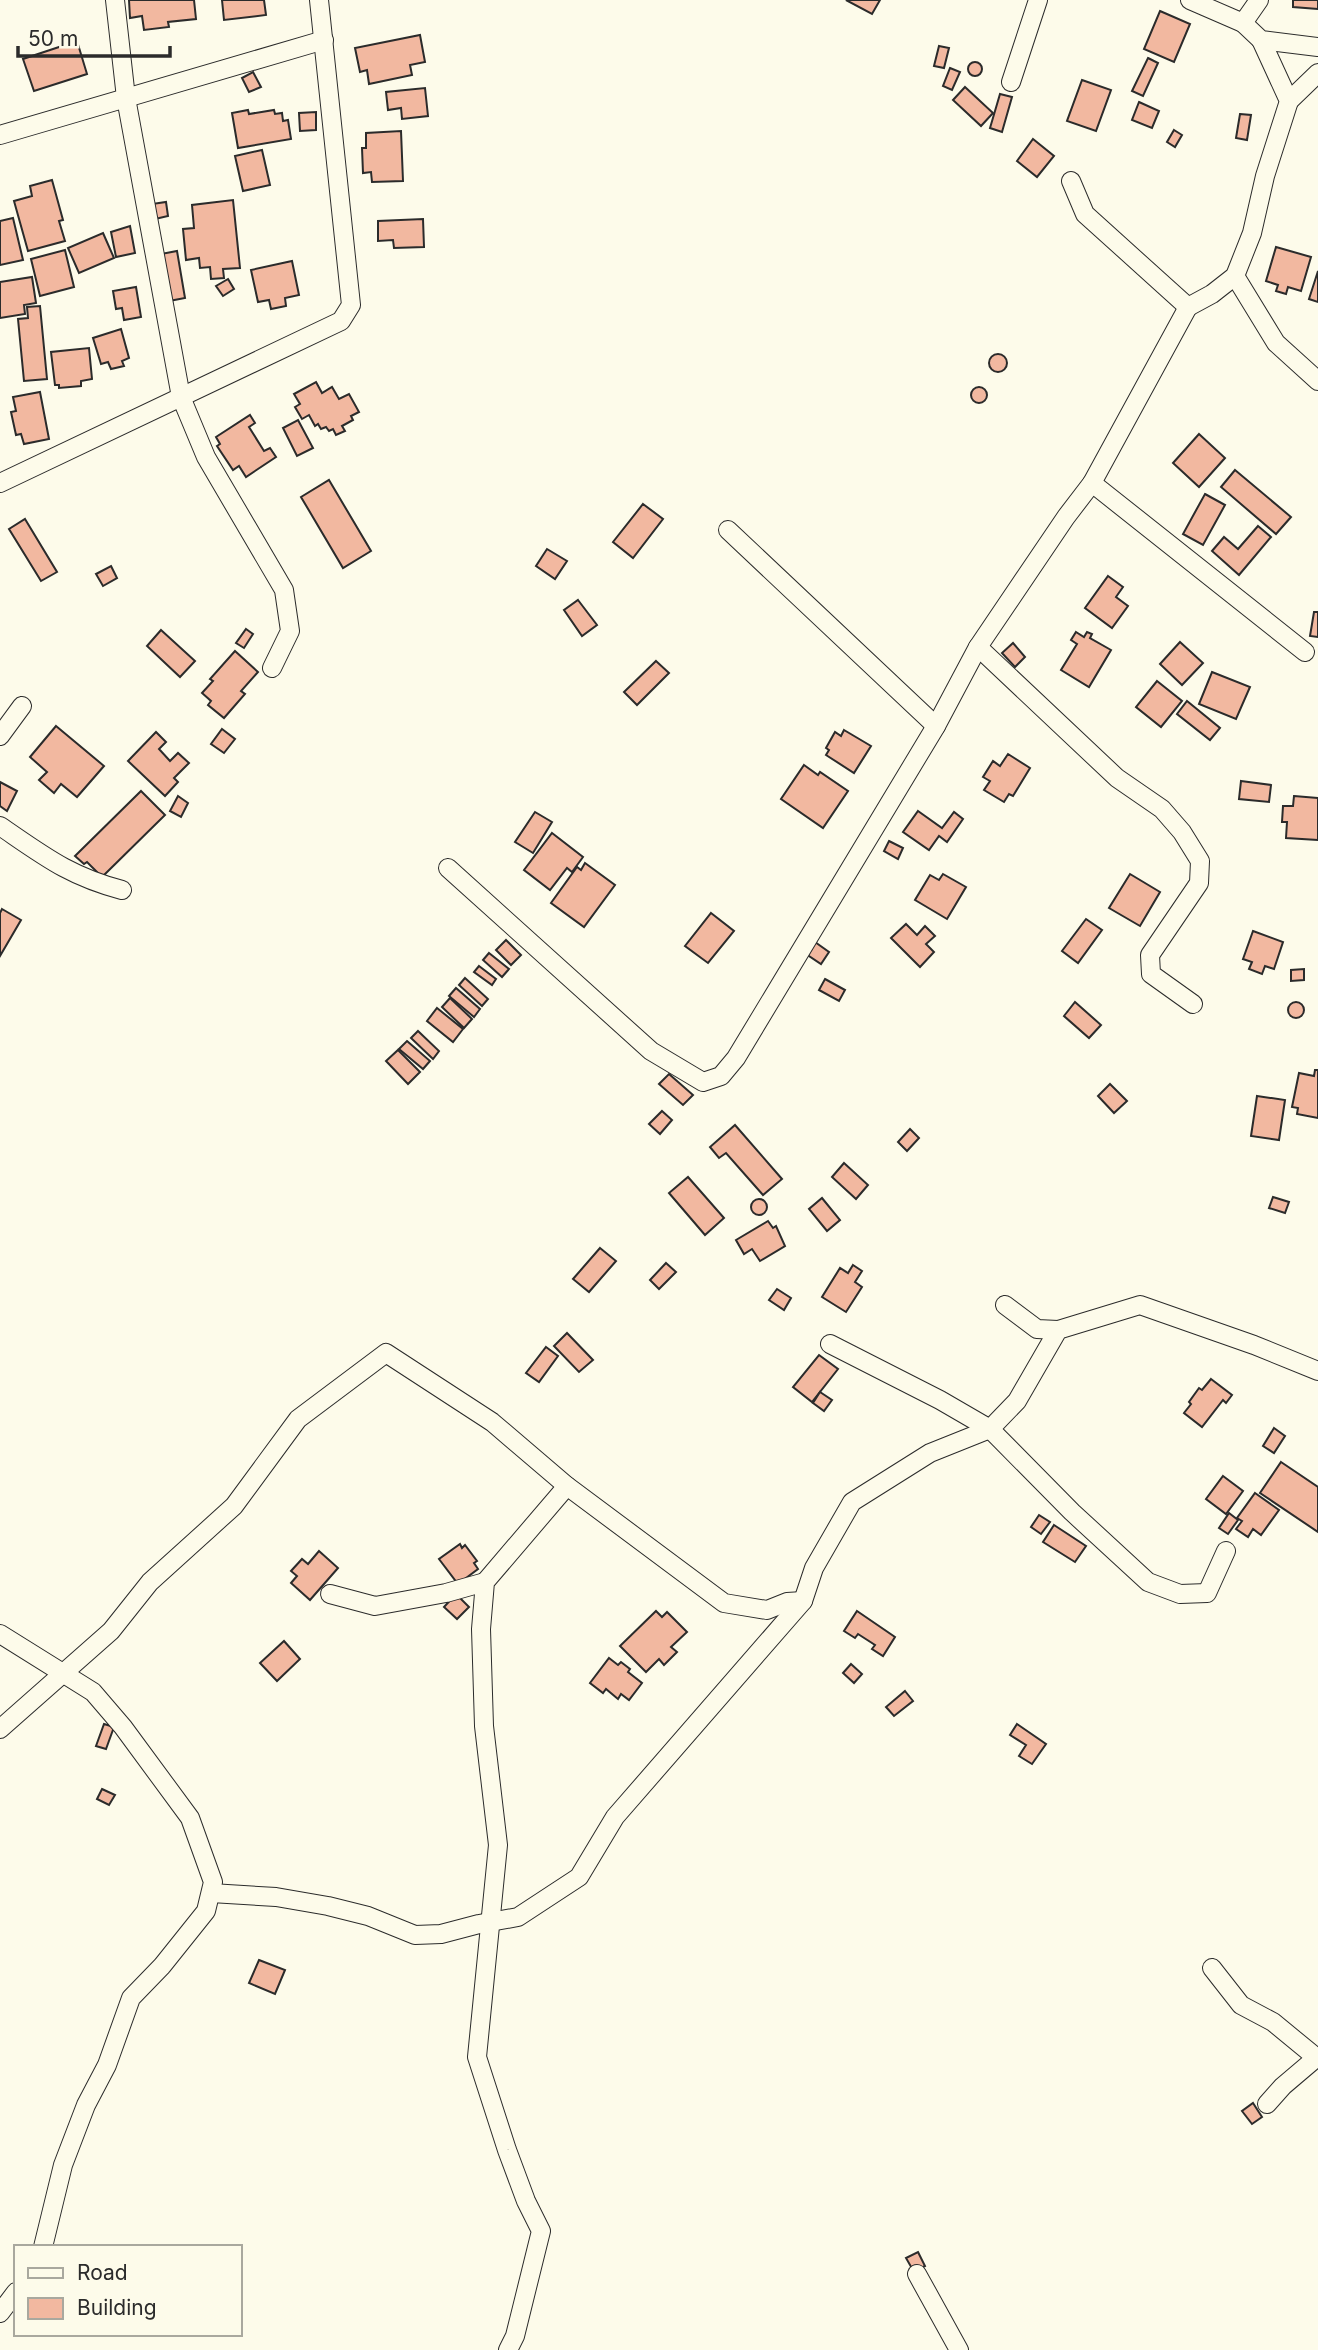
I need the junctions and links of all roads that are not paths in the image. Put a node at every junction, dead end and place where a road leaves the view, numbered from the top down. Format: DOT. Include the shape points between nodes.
graph roads {
  1 [pos="115,0"];
  2 [pos="319,0"];
  3 [pos="1038,0"];
  4 [pos="1190,0"];
  5 [pos="1259,0"];
  6 [pos="1243,23"];
  7 [pos="324,40"];
  8 [pos="1261,40"];
  9 [pos="1318,47"];
  10 [pos="1318,73"];
  11 [pos="1011,82"];
  12 [pos="126,98"];
  13 [pos="1289,101"];
  14 [pos="0,135"];
  15 [pos="1071,181"];
  16 [pos="1235,276"];
  17 [pos="1188,307"];
  18 [pos="1318,381"];
  19 [pos="181,397"];
  20 [pos="0,483"];
  21 [pos="1092,483"];
  22 [pos="729,530"];
  23 [pos="978,648"];
  24 [pos="1305,652"];
  25 [pos="272,668"];
  26 [pos="22,706"];
  27 [pos="936,726"];
  28 [pos="0,736"];
  29 [pos="0,826"];
  30 [pos="448,868"];
  31 [pos="122,890"];
  32 [pos="1193,1004"];
  33 [pos="1005,1305"];
  34 [pos="1058,1330"];
  35 [pos="830,1344"];
  36 [pos="1318,1371"];
  37 [pos="990,1429"];
  38 [pos="567,1486"];
  39 [pos="1226,1551"];
  40 [pos="485,1582"];
  41 [pos="330,1594"];
  42 [pos="803,1601"];
  43 [pos="0,1634"];
  44 [pos="64,1675"];
  45 [pos="0,1728"];
  46 [pos="211,1893"];
  47 [pos="490,1922"];
  48 [pos="1212,1968"];
  49 [pos="1317,2059"];
  50 [pos="1267,2104"];
  51 [pos="43,2245"];
  52 [pos="917,2274"];
  53 [pos="14,2295"];
  54 [pos="0,2313"];
  55 [pos="508,2350"];
  56 [pos="959,2350"];
  1 -- 12 [label="street"];
  2 -- 7 [label="street"];
  3 -- 11 [label="street"];
  4 -- 6 [label="street"];
  5 -- 6 [label="street"];
  6 -- 8 [label="street"];
  7 -- 12 [label="street"];
  7 -- 19 [label="street" via="351,305 341,321"];
  8 -- 9 [label="street"];
  8 -- 13 [label="street"];
  10 -- 13 [label="street"];
  12 -- 14 [label="street"];
  12 -- 19 [label="street"];
  13 -- 16 [label="street" via="1252,233"];
  15 -- 17 [label="street" via="1085,214"];
  16 -- 17 [label="street"];
  16 -- 18 [label="street" via="1276,342"];
  17 -- 21 [label="street"];
  19 -- 20 [label="street"];
  19 -- 25 [label="street" via="206,457 284,590 290,631"];
  21 -- 23 [label="street"];
  21 -- 24 [label="street"];
  22 -- 27 [label="street"];
  23 -- 27 [label="street"];
  23 -- 32 [label="street" via="1117,778 1161,809 1195,852 1200,861 1199,883 1150,955 1151,974"];
  26 -- 28 [label="street"];
  27 -- 30 [label="street" via="736,1058 721,1076 703,1082 651,1051"];
  29 -- 31 [label="street" via="62,868"];
  33 -- 34 [label="street" via="1037,1329"];
  34 -- 36 [label="street" via="1140,1305"];
  34 -- 37 [label="street" via="1017,1401"];
  35 -- 37 [label="street"];
  37 -- 39 [label="street" via="1149,1582 1180,1594 1207,1593"];
  37 -- 42 [label="street" via="930,1453 852,1502 814,1568"];
  38 -- 40 [label="street"];
  38 -- 42 [label="street" via="724,1603 767,1610"];
  38 -- 44 [label="street" via="492,1422 386,1353 298,1419 233,1506 150,1582 111,1631"];
  40 -- 41 [label="street" via="375,1606"];
  40 -- 47 [label="street" via="481,1629 484,1726 498,1845"];
  42 -- 47 [label="street" via="615,1817 579,1877 518,1917"];
  43 -- 44 [label="street"];
  44 -- 45 [label="street"];
  44 -- 46 [label="street" via="93,1692 190,1818 213,1882"];
  46 -- 47 [label="street" via="328,1906 415,1935"];
  46 -- 51 [label="street" via="206,1911 131,1998 63,2165"];
  47 -- 55 [label="street" via="477,2057 521,2188 541,2231"];
  48 -- 49 [label="street" via="1241,2005 1273,2022"];
  49 -- 50 [label="street"];
  52 -- 56 [label="street"];
  53 -- 54 [label="street"];
}
